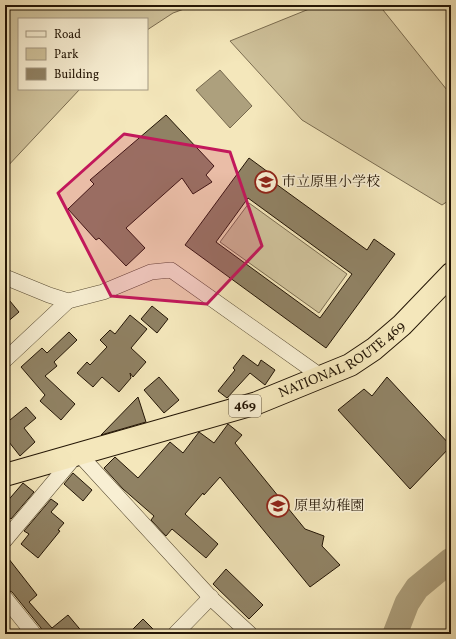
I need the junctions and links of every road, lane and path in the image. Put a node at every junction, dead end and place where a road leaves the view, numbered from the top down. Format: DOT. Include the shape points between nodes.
graph roads {
  1 [pos="451,274"];
  2 [pos="5,277"];
  3 [pos="68,301"];
  4 [pos="5,360"];
  5 [pos="322,377"];
  6 [pos="78,453"];
  7 [pos="5,474"];
  8 [pos="5,540"];
  9 [pos="211,597"];
  10 [pos="5,598"];
  11 [pos="34,634"];
  12 [pos="176,634"];
  13 [pos="250,634"];
  1 -- 5 [label="highway, NATIONAL ROUTE 469 / 469" via="402,325 374,349 350,365"];
  2 -- 3 [label="street"];
  3 -- 4 [label="street"];
  3 -- 5 [label="street" via="103,292 151,272 171,270"];
  5 -- 6 [label="highway, NATIONAL ROUTE 469 / 469" via="257,403"];
  6 -- 7 [label="highway, NATIONAL ROUTE 469 / 469"];
  6 -- 8 [label="street"];
  6 -- 9 [label="street"];
  9 -- 12 [label="street"];
  9 -- 13 [label="street"];
  10 -- 11 [label="street"];
}
